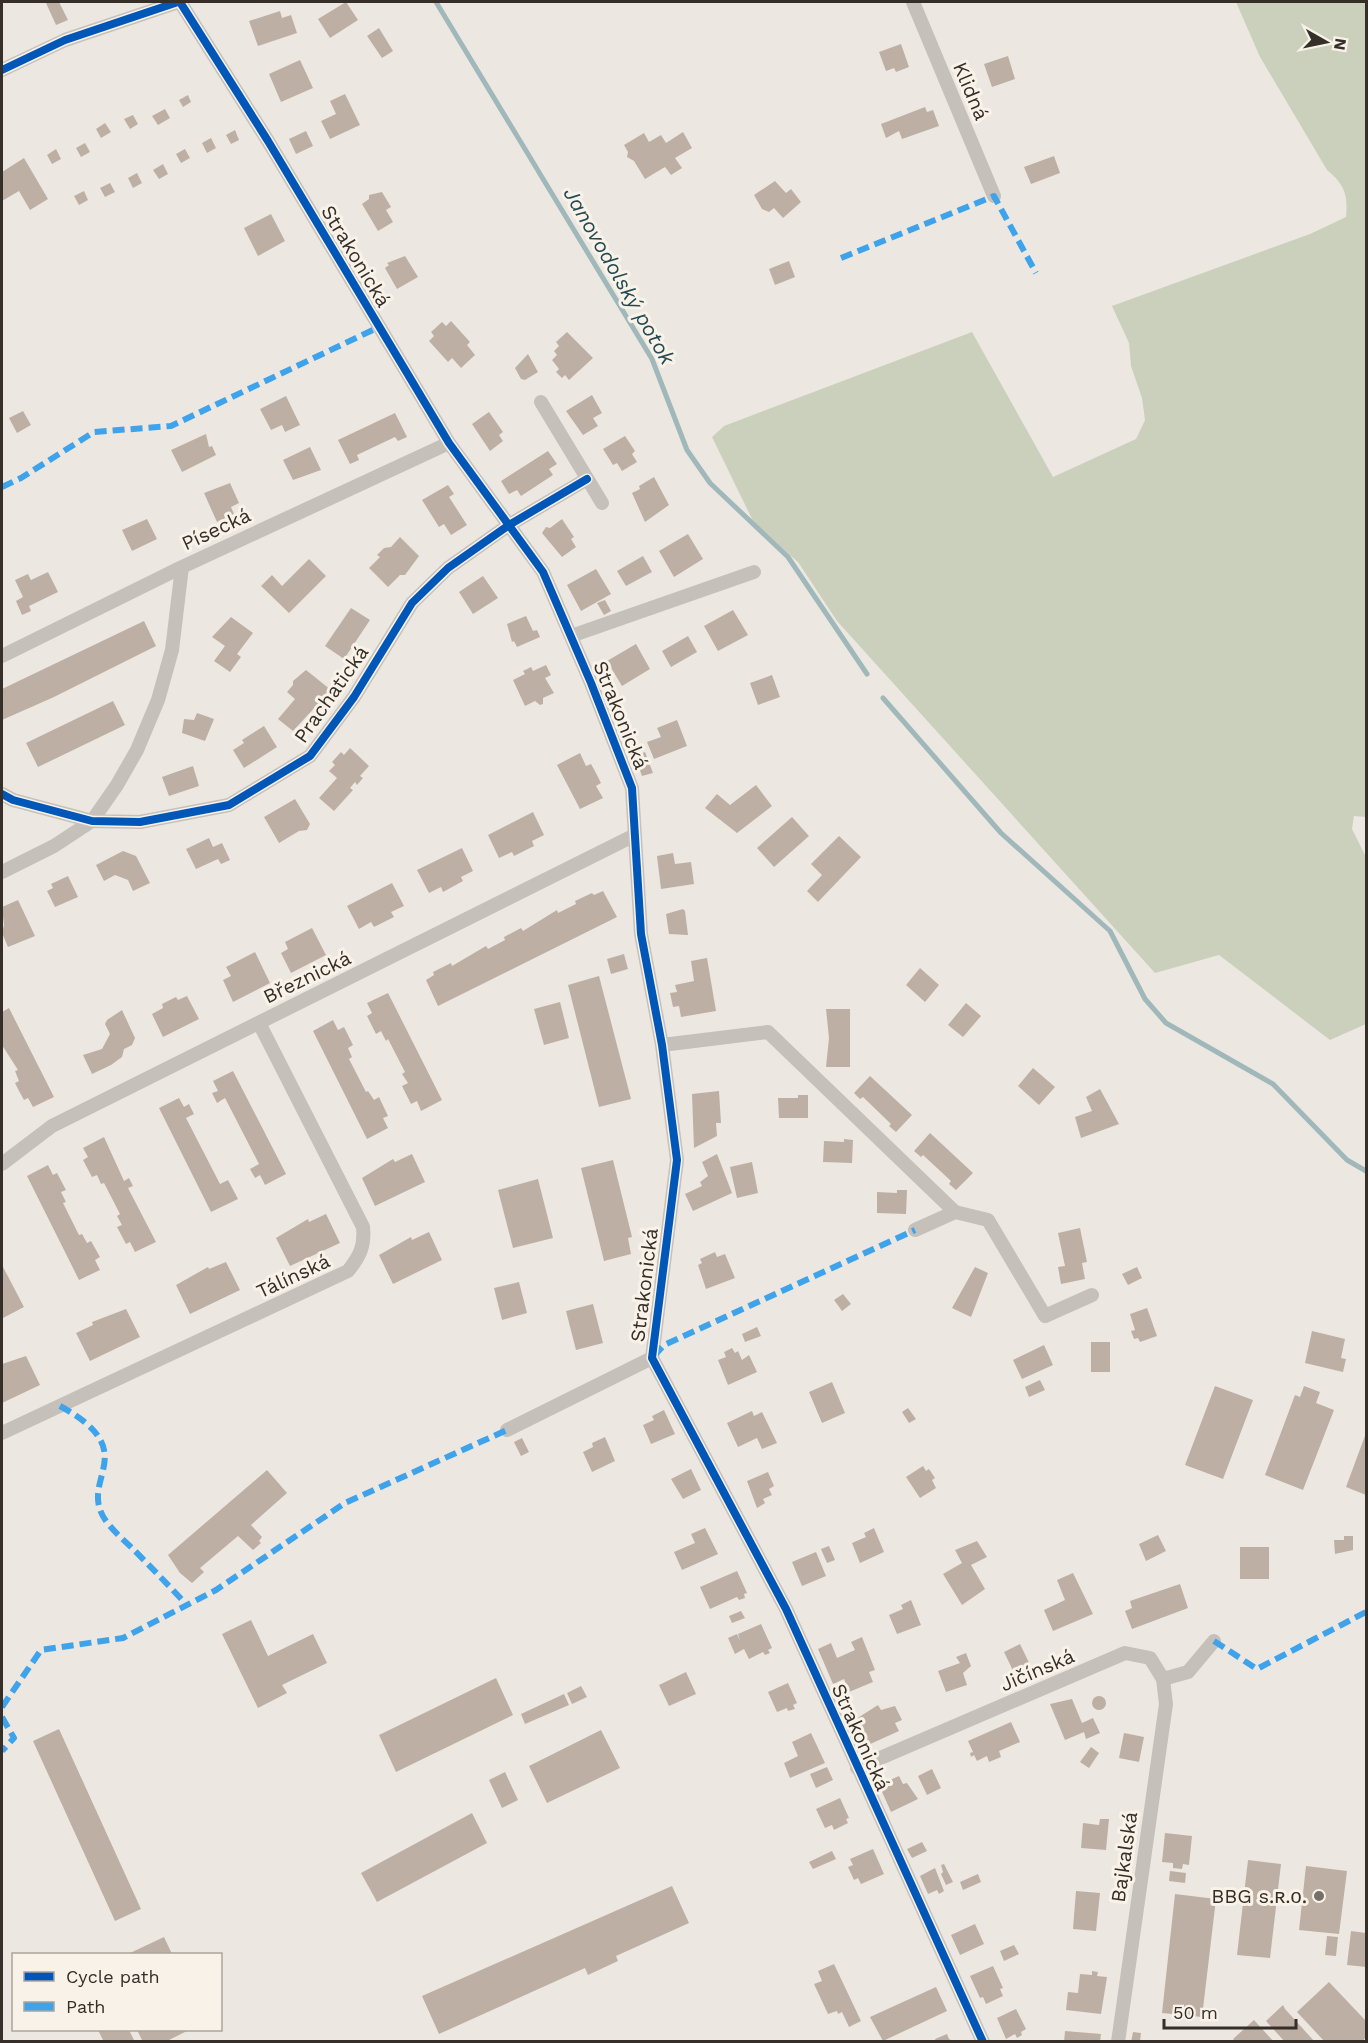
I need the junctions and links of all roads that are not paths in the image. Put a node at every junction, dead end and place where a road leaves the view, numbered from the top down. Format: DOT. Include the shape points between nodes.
graph roads {
  1 [pos="179,2"];
  2 [pos="913,2"];
  3 [pos="2,70"];
  4 [pos="994,196"];
  5 [pos="541,402"];
  6 [pos="449,443"];
  7 [pos="587,479"];
  8 [pos="602,503"];
  9 [pos="509,525"];
  10 [pos="182,567"];
  11 [pos="754,572"];
  12 [pos="571,636"];
  13 [pos="2,656"];
  14 [pos="2,794"];
  15 [pos="92,821"];
  16 [pos="636,835"];
  17 [pos="2,872"];
  18 [pos="259,1023"];
  19 [pos="662,1045"];
  20 [pos="2,1164"];
  21 [pos="955,1212"];
  22 [pos="915,1230"];
  23 [pos="1092,1295"];
  24 [pos="652,1358"];
  25 [pos="507,1430"];
  26 [pos="2,1433"];
  27 [pos="1214,1641"];
  28 [pos="1163,1679"];
  29 [pos="857,1768"];
  30 [pos="983,2042"];
  31 [pos="1118,2042"];
  1 -- 3 [label="street" via="65,40"];
  1 -- 6 [label="street, Strakonická" via="268,141"];
  2 -- 4 [label="street, Klidná"];
  5 -- 7 [label="street"];
  6 -- 9 [label="street, Strakonická"];
  6 -- 10 [label="street, Písecká"];
  7 -- 8 [label="street"];
  7 -- 9 [label="street"];
  9 -- 12 [label="street, Strakonická" via="543,572"];
  9 -- 15 [label="street, Prachatická" via="448,568 412,603 354,697 310,756 229,805 140,822"];
  10 -- 13 [label="street, Písecká"];
  10 -- 15 [label="street" via="172,650 158,700 137,750"];
  11 -- 12 [label="street"];
  12 -- 16 [label="street, Strakonická" via="632,788"];
  14 -- 15 [label="street, Prachatická"];
  15 -- 17 [label="street" via="54,846"];
  16 -- 18 [label="street, Březnická"];
  16 -- 19 [label="street, Strakonická" via="641,934"];
  18 -- 20 [label="street, Březnická" via="52,1125"];
  18 -- 26 [label="street, Tálínská" via="363,1227 365,1242 360,1256 348,1271"];
  19 -- 21 [label="street" via="768,1032"];
  19 -- 24 [label="street, Strakonická" via="677,1160"];
  21 -- 22 [label="street"];
  21 -- 23 [label="street" via="988,1220 1045,1316"];
  24 -- 25 [label="street, Strakonická"];
  24 -- 29 [label="street, Strakonická" via="786,1609"];
  27 -- 28 [label="street" via="1188,1672"];
  28 -- 29 [label="street, Jičínská" via="1150,1658 1125,1653"];
  28 -- 31 [label="street, Bajkalská" via="1166,1704"];
  29 -- 30 [label="street, Strakonická"];
}
